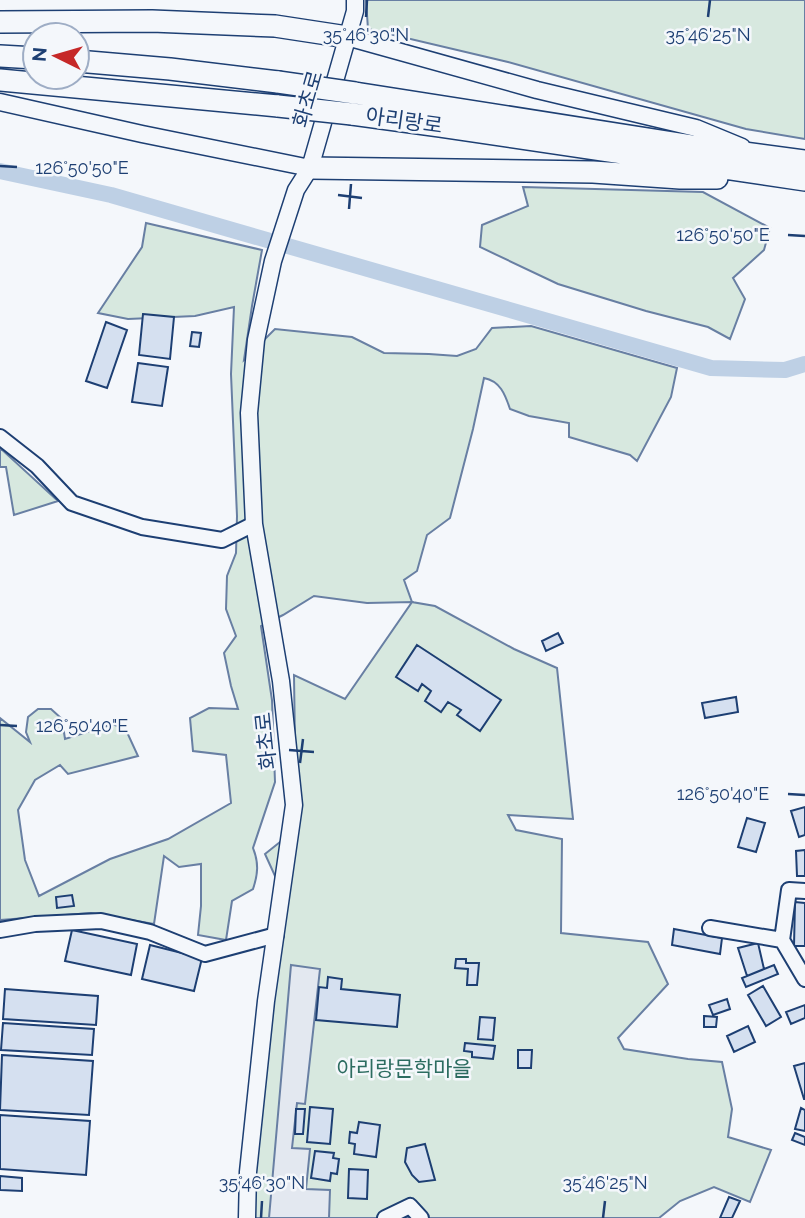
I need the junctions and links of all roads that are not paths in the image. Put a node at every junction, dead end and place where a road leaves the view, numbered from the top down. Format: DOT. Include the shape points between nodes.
graph roads {
  1 [pos="355,0"];
  2 [pos="0,22"];
  3 [pos="347,37"];
  4 [pos="0,55"];
  5 [pos="21,57"];
  6 [pos="91,62"];
  7 [pos="0,80"];
  8 [pos="0,103"];
  9 [pos="353,104"];
  10 [pos="805,161"];
  11 [pos="756,164"];
  12 [pos="310,167"];
  13 [pos="805,180"];
  14 [pos="0,437"];
  15 [pos="254,524"];
  16 [pos="805,891"];
  17 [pos="710,928"];
  18 [pos="0,930"];
  19 [pos="276,935"];
  20 [pos="782,940"];
  21 [pos="805,979"];
  22 [pos="247,1218"];
  23 [pos="385,1218"];
  24 [pos="421,1218"];
  1 -- 3 [label="street, 화초로"];
  2 -- 3 [label="main road" via="166,21 275,26"];
  3 -- 11 [label="street" via="696,128"];
  3 -- 12 [label="street, 화초로"];
  4 -- 5 [label="main road"];
  6 -- 9 [label="main road, 아리랑로, bridge" via="278,82"];
  7 -- 9 [label="main road, 아리랑로, bridge" via="278,106"];
  8 -- 12 [label="street"];
  9 -- 11 [label="main road, 아리랑로" via="699,147"];
  10 -- 11 [label="main road, 아리랑로"];
  11 -- 12 [label="main road" via="718,178"];
  11 -- 13 [label="main road, 아리랑로"];
  12 -- 15 [label="street, 화초로" via="296,190 273,261 256,340 249,413"];
  14 -- 15 [label="street" via="72,503 142,527 222,540"];
  15 -- 19 [label="street, 화초로" via="281,681 294,805"];
  16 -- 20 [label="street" via="789,890"];
  17 -- 20 [label="street"];
  18 -- 19 [label="street" via="101,921 150,932 205,954"];
  19 -- 22 [label="street, 화초로" via="248,1172"];
  20 -- 21 [label="street"];
  23 -- 24 [label="street" via="410,1206"];
}
